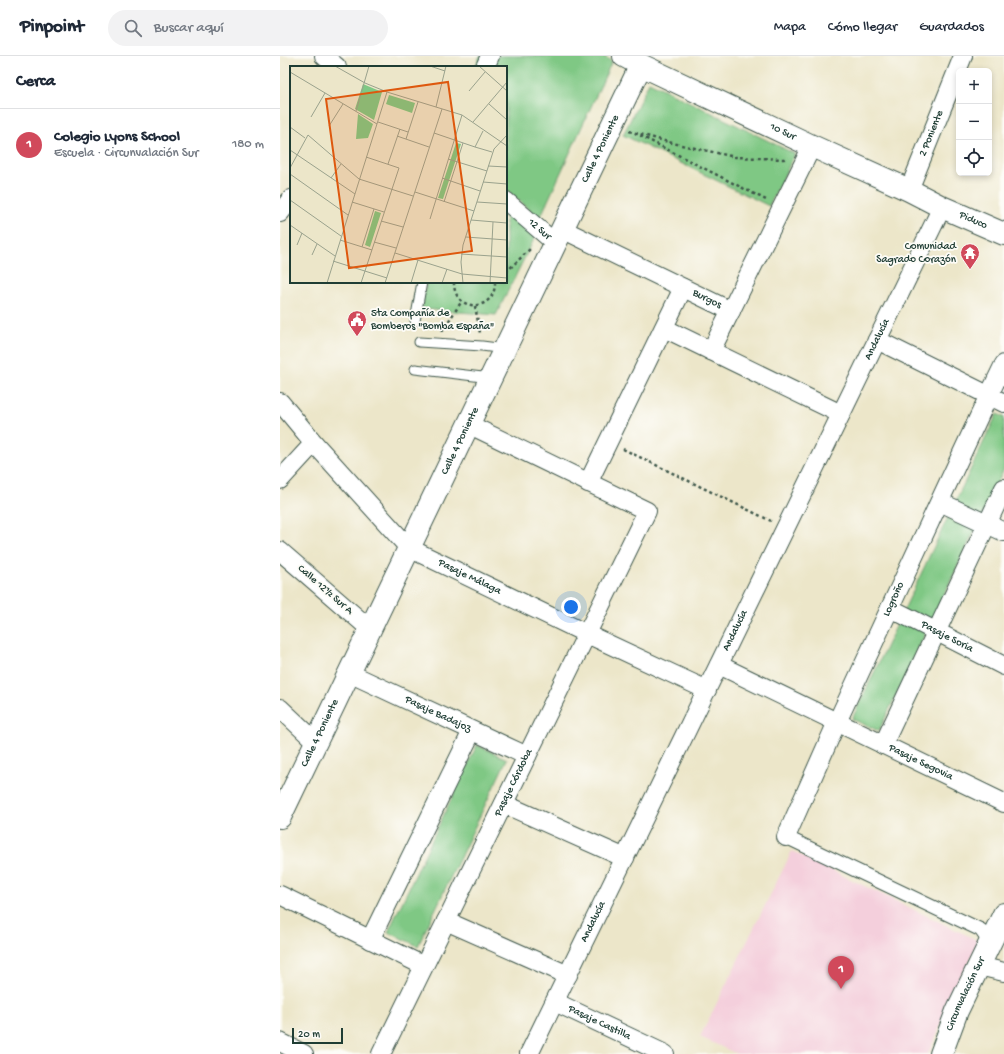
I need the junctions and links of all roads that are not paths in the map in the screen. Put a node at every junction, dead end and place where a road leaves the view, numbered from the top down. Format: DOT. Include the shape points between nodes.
graph roads {
  1 [pos="324,56"];
  2 [pos="490,56"];
  3 [pos="963,56"];
  4 [pos="632,61"];
  5 [pos="336,66"];
  6 [pos="485,66"];
  7 [pos="812,146"];
  8 [pos="909,190"];
  9 [pos="290,200"];
  10 [pos="507,202"];
  11 [pos="942,207"];
  12 [pos="280,213"];
  13 [pos="1004,234"];
  14 [pos="554,235"];
  15 [pos="422,283"];
  16 [pos="683,288"];
  17 [pos="730,312"];
  18 [pos="415,321"];
  19 [pos="664,328"];
  20 [pos="877,340"];
  21 [pos="419,342"];
  22 [pos="505,349"];
  23 [pos="711,351"];
  24 [pos="1004,364"];
  25 [pos="415,369"];
  26 [pos="491,378"];
  27 [pos="996,399"];
  28 [pos="280,402"];
  29 [pos="841,414"];
  30 [pos="468,424"];
  31 [pos="314,443"];
  32 [pos="280,480"];
  33 [pos="588,483"];
  34 [pos="1004,488"];
  35 [pos="940,502"];
  36 [pos="987,524"];
  37 [pos="1004,532"];
  38 [pos="409,548"];
  39 [pos="280,551"];
  40 [pos="890,608"];
  41 [pos="370,629"];
  42 [pos="937,632"];
  43 [pos="587,634"];
  44 [pos="719,665"];
  45 [pos="1004,666"];
  46 [pos="349,673"];
  47 [pos="707,690"];
  48 [pos="280,708"];
  49 [pos="837,722"];
  50 [pos="472,731"];
  51 [pos="316,742"];
  52 [pos="883,745"];
  53 [pos="527,756"];
  54 [pos="1004,803"];
  55 [pos="504,804"];
  56 [pos="280,817"];
  57 [pos="786,837"];
  58 [pos="625,858"];
  59 [pos="280,895"];
  60 [pos="1004,914"];
  61 [pos="446,921"];
  62 [pos="370,940"];
  63 [pos="990,943"];
  64 [pos="424,966"];
  65 [pos="979,966"];
  66 [pos="1004,972"];
  67 [pos="568,975"];
  68 [pos="555,1002"];
  69 [pos="280,1042"];
  70 [pos="304,1054"];
  71 [pos="381,1054"];
  72 [pos="529,1054"];
  73 [pos="665,1054"];
  74 [pos="941,1054"];
  1 -- 5 [label="street"];
  2 -- 6 [label="street"];
  3 -- 8 [label="street, 2 Poniente"];
  4 -- 7 [label="street, 10 Sur"];
  4 -- 14 [label="street, Calle 4 Poniente"];
  7 -- 8 [label="street, 10 Sur"];
  7 -- 17 [label="street"];
  8 -- 11 [label="street, 10 Sur"];
  9 -- 12 [label="street"];
  10 -- 14 [label="street, 12 Sur"];
  11 -- 13 [label="street, Piduco"];
  11 -- 20 [label="street, Andalucía"];
  14 -- 16 [label="street, 12 Sur"];
  14 -- 22 [label="street, Calle 4 Poniente"];
  15 -- 18 [label="lane"];
  16 -- 17 [label="street, Burgos"];
  16 -- 19 [label="street"];
  17 -- 23 [label="street"];
  19 -- 23 [label="street"];
  19 -- 33 [label="street"];
  20 -- 27 [label="street"];
  20 -- 29 [label="street, Andalucía"];
  21 -- 22 [label="lane"];
  22 -- 26 [label="street, Calle 4 Poniente"];
  23 -- 29 [label="street"];
  24 -- 27 [label="street, Logroño"];
  25 -- 26 [label="lane"];
  26 -- 30 [label="street, Calle 4 Poniente"];
  27 -- 35 [label="street, Logroño"];
  28 -- 31 [label="street, Pasaje Málaga"];
  29 -- 44 [label="street, Andalucía"];
  30 -- 33 [label="street"];
  30 -- 38 [label="street, Calle 4 Poniente"];
  31 -- 32 [label="street"];
  31 -- 38 [label="street, Pasaje Málaga"];
  33 -- 43 [label="street, Pasaje Córdoba" via="647,511"];
  34 -- 36 [label="street"];
  35 -- 36 [label="street"];
  35 -- 40 [label="street, Logroño"];
  36 -- 37 [label="street"];
  36 -- 42 [label="street"];
  38 -- 41 [label="street, Calle 4 Poniente"];
  38 -- 43 [label="street, Pasaje Málaga"];
  39 -- 41 [label="street, Calle 12½ Sur A"];
  40 -- 42 [label="street, Pasaje Soria"];
  40 -- 49 [label="street, Logroño"];
  41 -- 46 [label="street, Calle 4 Poniente"];
  42 -- 45 [label="street, Pasaje Soria"];
  42 -- 52 [label="street"];
  43 -- 47 [label="street, Pasaje Málaga"];
  43 -- 53 [label="street, Pasaje Córdoba"];
  44 -- 47 [label="street, Andalucía"];
  44 -- 49 [label="street, Pasaje Segovia"];
  46 -- 50 [label="street, Pasaje Badajoz"];
  46 -- 51 [label="street, Calle 4 Poniente"];
  47 -- 58 [label="street, Andalucía"];
  48 -- 51 [label="street"];
  49 -- 52 [label="street, Pasaje Segovia"];
  49 -- 57 [label="street, Logroño"];
  50 -- 53 [label="street, Pasaje Badajoz"];
  50 -- 62 [label="street"];
  51 -- 56 [label="street, Calle 4 Poniente"];
  52 -- 54 [label="street, Pasaje Segovia"];
  53 -- 55 [label="street, Pasaje Córdoba"];
  55 -- 58 [label="street"];
  55 -- 61 [label="street, Pasaje Córdoba"];
  57 -- 63 [label="street" via="981,930"];
  58 -- 67 [label="street, Andalucía"];
  59 -- 62 [label="street"];
  60 -- 63 [label="street, Circunvalación Sur"];
  61 -- 64 [label="street, Pasaje Córdoba"];
  61 -- 67 [label="street"];
  62 -- 64 [label="street"];
  63 -- 65 [label="street, Circunvalación Sur"];
  64 -- 71 [label="street, Pasaje Córdoba"];
  65 -- 66 [label="street"];
  65 -- 74 [label="street, Circunvalación Sur" via="957,1011"];
  67 -- 68 [label="street, Andalucía"];
  68 -- 72 [label="street, Andalucía"];
  68 -- 73 [label="street, Pasaje Castilla"];
  69 -- 70 [label="street"];
}
